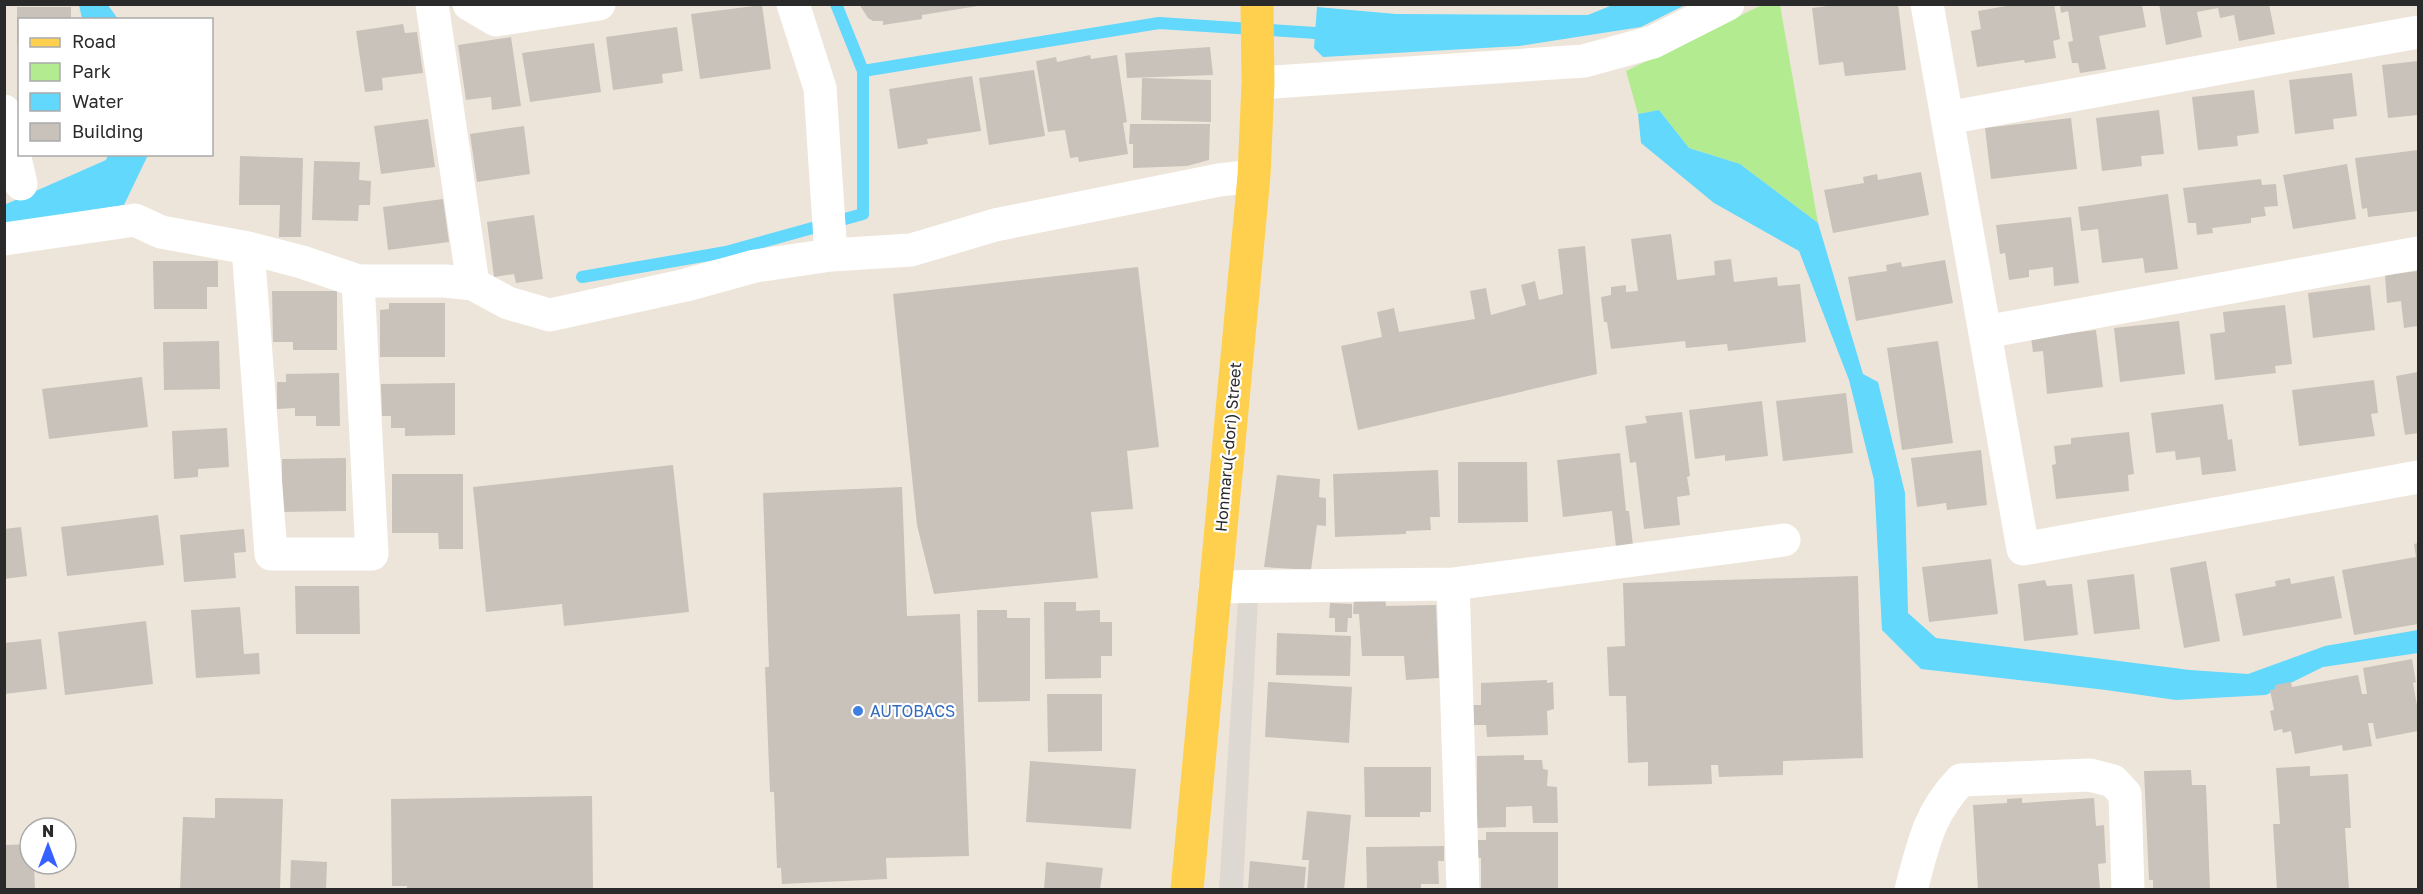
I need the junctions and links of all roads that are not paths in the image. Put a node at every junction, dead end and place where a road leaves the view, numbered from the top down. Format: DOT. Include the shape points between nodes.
graph roads {
  1 [pos="432,4"];
  2 [pos="470,4"];
  3 [pos="599,4"];
  4 [pos="793,4"];
  5 [pos="1257,4"];
  6 [pos="1728,4"];
  7 [pos="1927,4"];
  8 [pos="2418,32"];
  9 [pos="1258,83"];
  10 [pos="4,111"];
  11 [pos="1947,118"];
  12 [pos="1254,176"];
  13 [pos="21,184"];
  14 [pos="4,239"];
  15 [pos="248,248"];
  16 [pos="2418,253"];
  17 [pos="831,255"];
  18 [pos="358,281"];
  19 [pos="473,284"];
  20 [pos="1985,332"];
  21 [pos="2418,477"];
  22 [pos="1784,540"];
  23 [pos="1453,584"];
  24 [pos="1215,587"];
  25 [pos="1187,890"];
  26 [pos="1463,890"];
  27 [pos="1911,890"];
  28 [pos="1927,890"];
  29 [pos="2107,890"];
  30 [pos="2128,890"];
  1 -- 19 [label="street"];
  2 -- 3 [label="street" via="496,20"];
  4 -- 17 [label="street" via="820,88"];
  5 -- 9 [label="main road, Honmaru(-dori) Street"];
  6 -- 9 [label="street" via="1653,42 1584,61"];
  7 -- 11 [label="street"];
  8 -- 11 [label="street"];
  9 -- 12 [label="main road, Honmaru(-dori) Street"];
  10 -- 13 [label="street"];
  11 -- 20 [label="street"];
  12 -- 17 [label="street" via="995,225 911,250"];
  12 -- 24 [label="main road, Honmaru(-dori) Street"];
  14 -- 15 [label="street" via="135,220 161,232"];
  15 -- 18 [label="street"];
  15 -- 18 [label="street" via="271,554 372,554"];
  16 -- 20 [label="street"];
  17 -- 19 [label="street" via="755,266 550,315 508,303"];
  18 -- 19 [label="street"];
  20 -- 21 [label="street" via="2023,549"];
  22 -- 23 [label="street"];
  23 -- 24 [label="street"];
  23 -- 26 [label="street"];
  24 -- 25 [label="main road, Honmaru(-dori) Street"];
  27 -- 30 [label="street" via="1929,825 1945,796 1961,780 2090,775 2113,781 2125,794"];
  28 -- 29 [label="street" via="1958,810 1971,801 2095,796 2104,801"];
}
